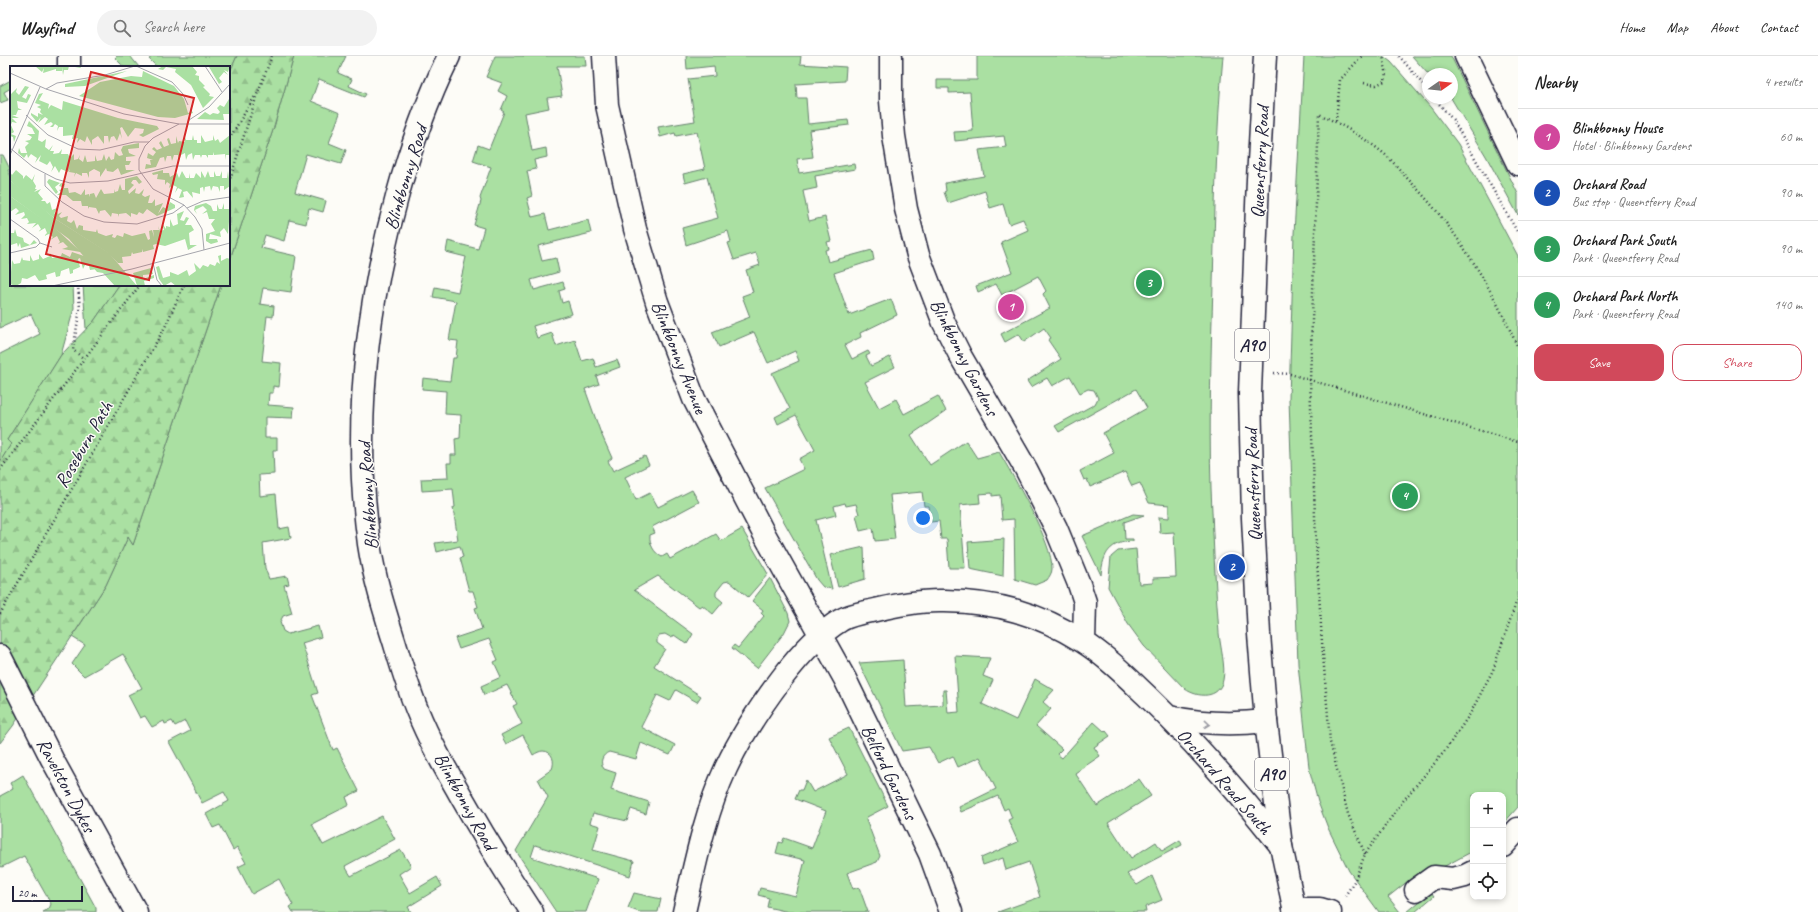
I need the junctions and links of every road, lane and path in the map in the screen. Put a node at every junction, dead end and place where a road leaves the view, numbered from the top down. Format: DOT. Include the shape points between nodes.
graph roads {
  1 [pos="272,56"];
  2 [pos="449,56"];
  3 [pos="604,56"];
  4 [pos="891,56"];
  5 [pos="1265,56"];
  6 [pos="1362,56"];
  7 [pos="1383,56"];
  8 [pos="1399,56"];
  9 [pos="1466,56"];
  10 [pos="1364,83"];
  11 [pos="1422,83"];
  12 [pos="258,92"];
  13 [pos="1439,104"];
  14 [pos="1336,121"];
  15 [pos="230,137"];
  16 [pos="1518,164"];
  17 [pos="230,179"];
  18 [pos="1518,233"];
  19 [pos="78,286"];
  20 [pos="139,286"];
  21 [pos="184,286"];
  22 [pos="1518,348"];
  23 [pos="83,358"];
  24 [pos="1290,374"];
  25 [pos="1310,380"];
  26 [pos="1518,442"];
  27 [pos="0,470"];
  28 [pos="1518,597"];
  29 [pos="0,614"];
  30 [pos="821,636"];
  31 [pos="1084,642"];
  32 [pos="0,656"];
  33 [pos="1169,717"];
  34 [pos="1266,721"];
  35 [pos="1518,829"];
  36 [pos="1506,843"];
  37 [pos="1281,846"];
  38 [pos="1365,854"];
  39 [pos="1470,874"];
  40 [pos="1355,880"];
  41 [pos="1416,890"];
  42 [pos="1295,910"];
  43 [pos="136,912"];
  44 [pos="532,912"];
  45 [pos="684,912"];
  46 [pos="951,912"];
  47 [pos="1330,912"];
  1 -- 12 [label="path"];
  2 -- 44 [label="street, Blinkbonny Road" via="405,166 376,281 367,342 364,392 364,500 380,596 418,711 446,770"];
  3 -- 30 [label="street, Blinkbonny Avenue" via="607,105 621,174 657,302 694,399"];
  4 -- 31 [label="street, Blinkbonny Gardens" via="894,136 906,209 918,255 947,330 1026,469 1056,528 1085,602"];
  5 -- 34 [label="street, Queensferry Road / A90" via="1250,393 1253,518"];
  6 -- 14 [label="path" via="1340,80"];
  7 -- 10 [label="path" via="1385,81 1376,85"];
  8 -- 11 [label="path"];
  9 -- 16 [label="street"];
  12 -- 15 [label="path"];
  12 -- 17 [label="path"];
  13 -- 18 [label="path" via="1453,120"];
  14 -- 22 [label="path" via="1382,152 1428,198 1468,254 1503,313"];
  14 -- 25 [label="path" via="1319,114"];
  19 -- 23 [label="path" via="80,308 73,350"];
  20 -- 23 [label="path"];
  21 -- 29 [label="path, Roseburn Path" via="165,328"];
  23 -- 27 [label="path"];
  24 -- 25 [label="path"];
  25 -- 26 [label="path"];
  25 -- 38 [label="path" via="1316,544 1330,742 1348,814"];
  28 -- 38 [label="path" via="1493,670 1470,714"];
  30 -- 31 [label="street, Orchard Road South" via="843,619 852,616 906,603 931,600 974,601 1022,612 1042,618"];
  30 -- 45 [label="street, Orchard Road South" via="788,670 768,696 725,770 708,818"];
  30 -- 46 [label="street, Belford Gardens" via="855,699 927,848"];
  31 -- 33 [label="street, Orchard Road South" via="1118,668"];
  32 -- 43 [label="street, Ravelston Dykes"];
  33 -- 34 [label="street, Orchard Road South, one-way" via="1218,725"];
  33 -- 37 [label="street, Orchard Road South" via="1245,801"];
  34 -- 37 [label="street, Queensferry Road / A90"];
  35 -- 36 [label="street"];
  37 -- 42 [label="street, Queensferry Road / A90"];
  38 -- 40 [label="path"];
  39 -- 41 [label="street" via="1453,879 1434,878"];
  42 -- 47 [label="street" via="1320,909"];
}
